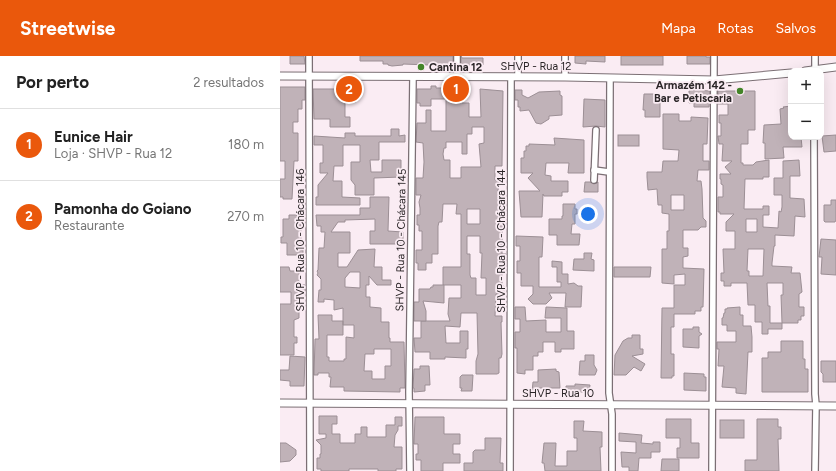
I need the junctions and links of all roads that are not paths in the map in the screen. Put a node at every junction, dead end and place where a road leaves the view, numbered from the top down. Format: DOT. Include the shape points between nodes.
graph roads {
  1 [pos="309,56"];
  2 [pos="457,56"];
  3 [pos="518,56"];
  4 [pos="565,56"];
  5 [pos="714,56"];
  6 [pos="815,56"];
  7 [pos="836,67"];
  8 [pos="815,68"];
  9 [pos="824,69"];
  10 [pos="788,73"];
  11 [pos="280,76"];
  12 [pos="309,76"];
  13 [pos="413,77"];
  14 [pos="457,77"];
  15 [pos="514,77"];
  16 [pos="565,77"];
  17 [pos="610,78"];
  18 [pos="714,80"];
  19 [pos="596,130"];
  20 [pos="814,140"];
  21 [pos="594,170"];
  22 [pos="609,172"];
  23 [pos="594,180"];
  24 [pos="280,403"];
  25 [pos="310,403"];
  26 [pos="410,404"];
  27 [pos="510,404"];
  28 [pos="712,404"];
  29 [pos="610,405"];
  30 [pos="816,406"];
  31 [pos="836,406"];
  32 [pos="310,471"];
  33 [pos="410,471"];
  34 [pos="510,471"];
  35 [pos="612,471"];
  36 [pos="712,471"];
  37 [pos="815,471"];
  1 -- 12 [label="street, SHVP - Rua 10 - Chácara 146"];
  2 -- 14 [label="street"];
  3 -- 15 [label="street, SHVP - Rua 10 - Chácara 144"];
  4 -- 16 [label="street"];
  5 -- 18 [label="street"];
  6 -- 8 [label="street"];
  7 -- 9 [label="street"];
  10 -- 18 [label="street, SHVP - Rua 12"];
  11 -- 12 [label="street, SHVP - Rua 12"];
  12 -- 13 [label="street, SHVP - Rua 12"];
  12 -- 25 [label="street, SHVP - Rua 10 - Chácara 146"];
  13 -- 14 [label="street, SHVP - Rua 12"];
  13 -- 26 [label="street, SHVP - Rua 10 - Chácara 145"];
  14 -- 15 [label="street, SHVP - Rua 12"];
  15 -- 16 [label="street, SHVP - Rua 12"];
  15 -- 27 [label="street, SHVP - Rua 10 - Chácara 144"];
  16 -- 17 [label="street, SHVP - Rua 12"];
  17 -- 18 [label="street, SHVP - Rua 12"];
  17 -- 22 [label="street"];
  18 -- 28 [label="street"];
  19 -- 21 [label="street"];
  20 -- 30 [label="street"];
  21 -- 22 [label="street"];
  21 -- 23 [label="street"];
  22 -- 29 [label="street"];
  24 -- 25 [label="street, SHVP - Rua 10"];
  25 -- 26 [label="street, SHVP - Rua 10"];
  25 -- 32 [label="street, SHVP - Rua 10 - Chácara 146"];
  26 -- 27 [label="street, SHVP - Rua 10"];
  26 -- 33 [label="street, SHVP - Rua 10 - Chácara 145"];
  27 -- 29 [label="street, SHVP - Rua 10"];
  27 -- 34 [label="street, SHVP - Rua 10 - Chácara 144"];
  28 -- 29 [label="street, SHVP - Rua 10"];
  28 -- 30 [label="street, SHVP - Rua 10"];
  28 -- 36 [label="street"];
  29 -- 35 [label="street"];
  30 -- 31 [label="street, SHVP - Rua 10"];
  30 -- 37 [label="street"];
}
